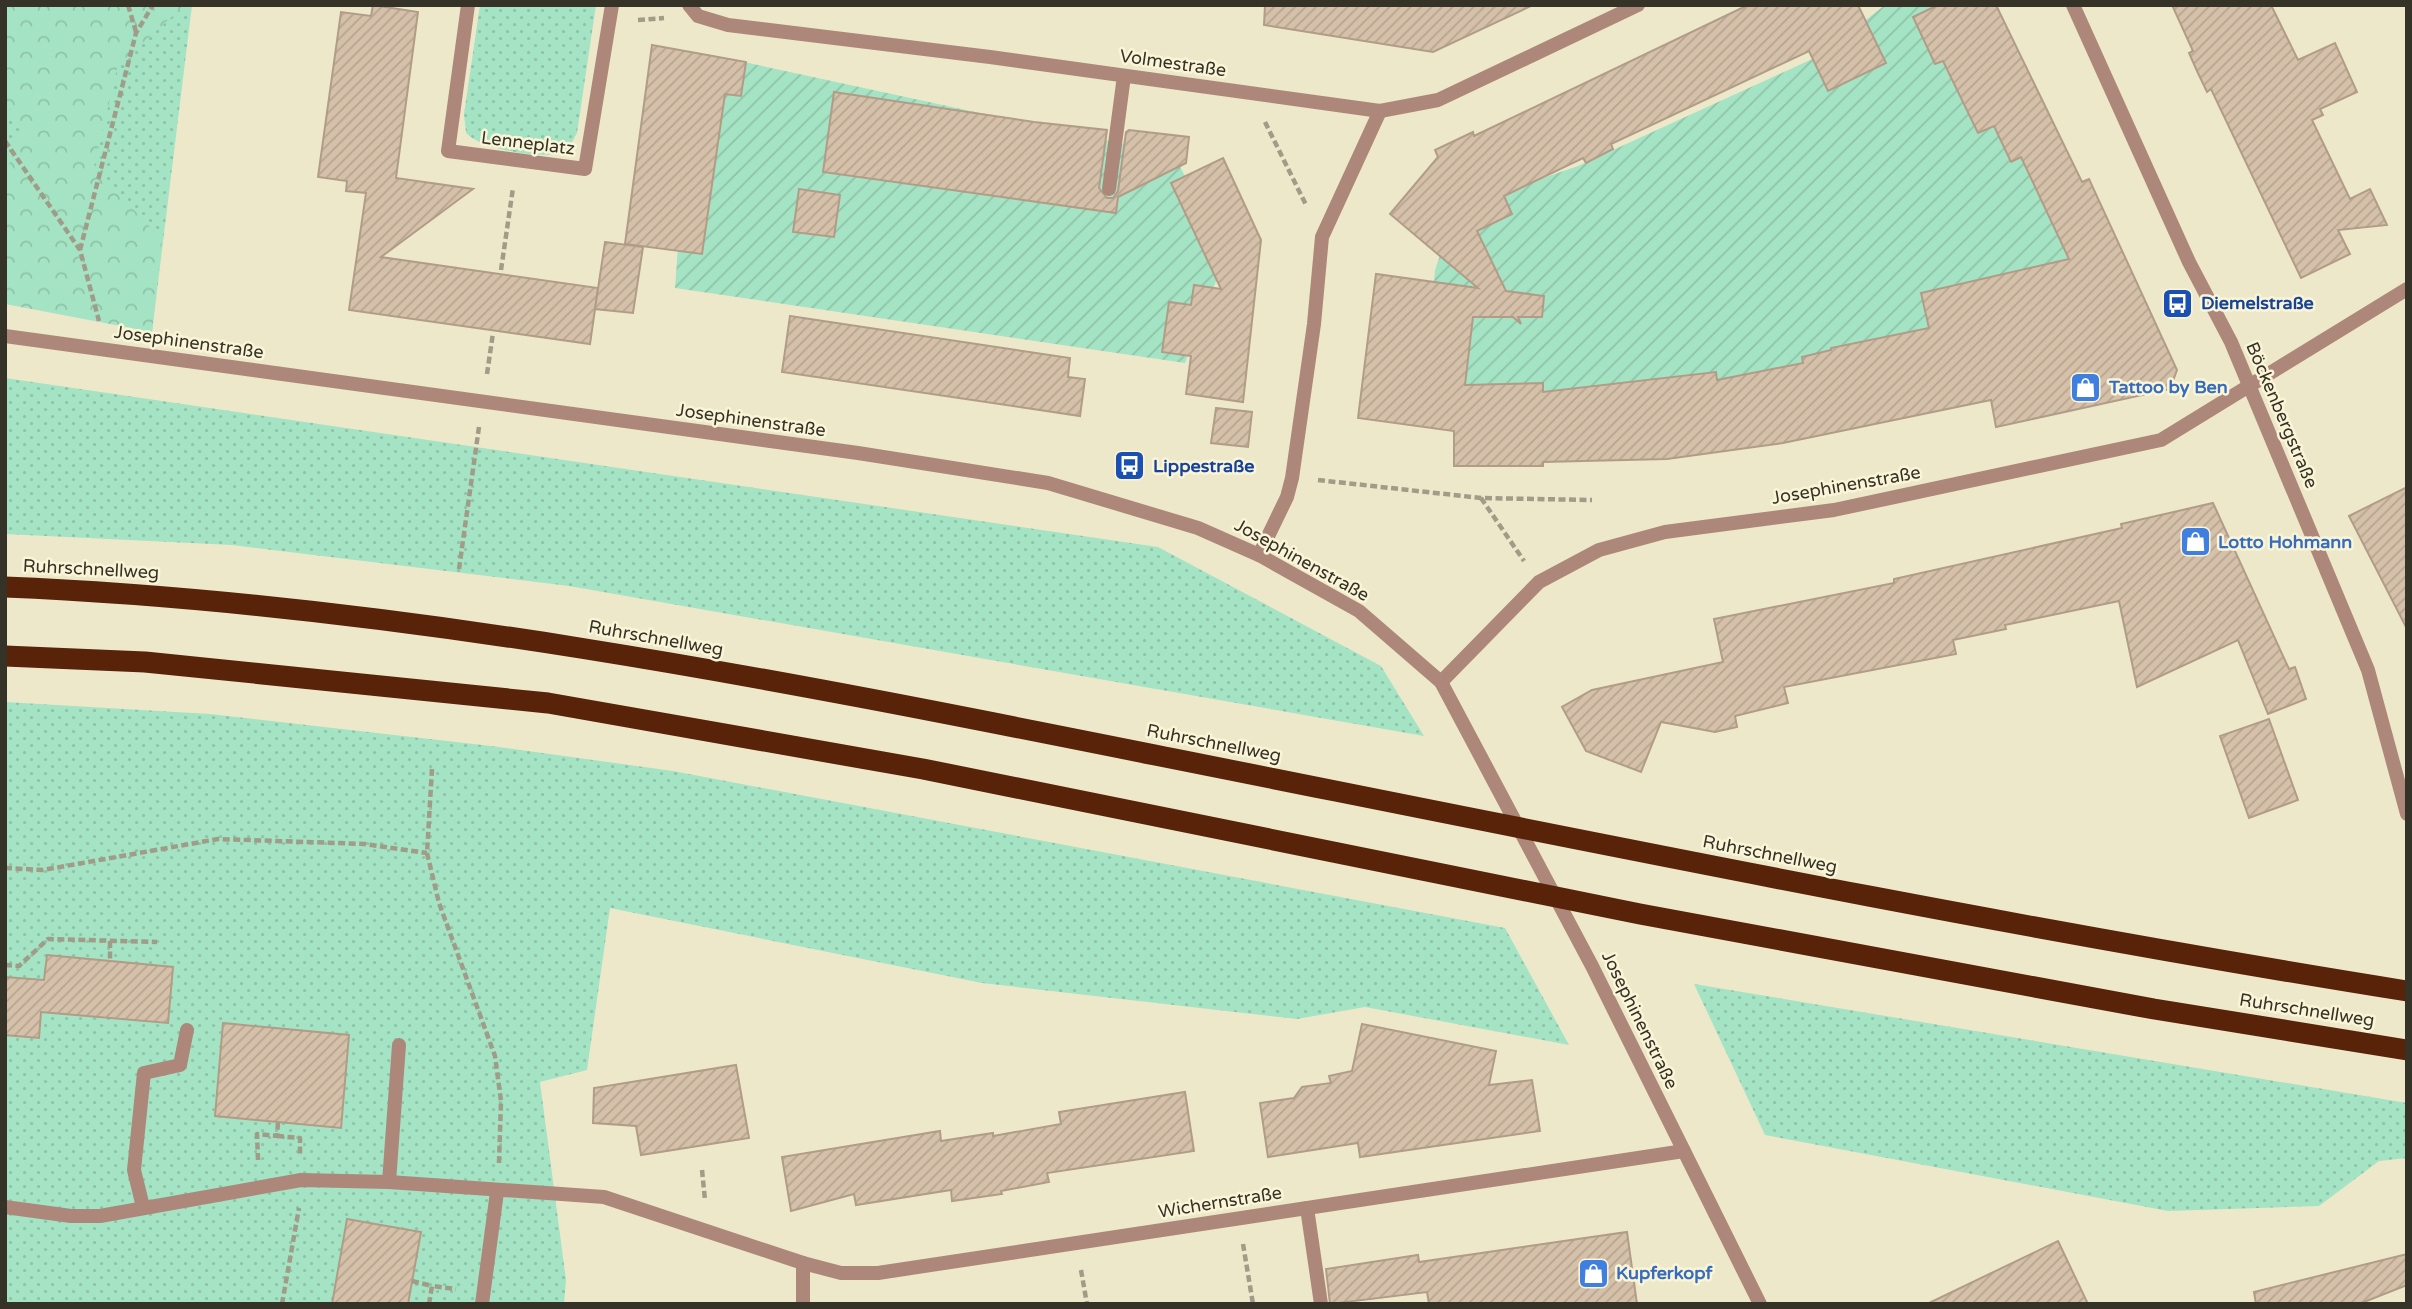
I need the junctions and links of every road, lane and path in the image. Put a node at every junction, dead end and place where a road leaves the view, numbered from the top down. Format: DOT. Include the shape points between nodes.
graph roads {
  1 [pos="128,5"];
  2 [pos="153,5"];
  3 [pos="468,5"];
  4 [pos="612,5"];
  5 [pos="1638,5"];
  6 [pos="2073,5"];
  7 [pos="694,10"];
  8 [pos="609,22"];
  9 [pos="136,33"];
  10 [pos="1124,76"];
  11 [pos="1251,93"];
  12 [pos="1380,111"];
  13 [pos="5,141"];
  14 [pos="517,162"];
  15 [pos="1109,189"];
  16 [pos="1322,237"];
  17 [pos="80,250"];
  18 [pos="501,270"];
  19 [pos="2407,289"];
  20 [pos="493,333"];
  21 [pos="5,336"];
  22 [pos="107,350"];
  23 [pos="2250,388"];
  24 [pos="482,404"];
  25 [pos="1292,478"];
  26 [pos="1481,498"];
  27 [pos="1592,500"];
  28 [pos="1259,555"];
  29 [pos="459,569"];
  30 [pos="1539,582"];
  31 [pos="5,587"];
  32 [pos="5,656"];
  33 [pos="1441,682"];
  34 [pos="432,769"];
  35 [pos="2407,814"];
  36 [pos="427,853"];
  37 [pos="5,868"];
  38 [pos="110,941"];
  39 [pos="157,942"];
  40 [pos="110,961"];
  41 [pos="5,965"];
  42 [pos="2407,991"];
  43 [pos="187,1030"];
  44 [pos="399,1045"];
  45 [pos="2407,1050"];
  46 [pos="278,1122"];
  47 [pos="1684,1151"];
  48 [pos="301,1180"];
  49 [pos="389,1182"];
  50 [pos="258,1186"];
  51 [pos="497,1192"];
  52 [pos="5,1207"];
  53 [pos="143,1207"];
  54 [pos="1307,1208"];
  55 [pos="803,1263"];
  56 [pos="1081,1269"];
  57 [pos="1249,1277"];
  58 [pos="412,1281"];
  59 [pos="432,1286"];
  60 [pos="483,1299"];
  61 [pos="282,1304"];
  62 [pos="429,1304"];
  63 [pos="803,1304"];
  64 [pos="1087,1304"];
  65 [pos="1253,1304"];
  66 [pos="1321,1304"];
  67 [pos="1760,1304"];
  1 -- 9 [label="path"];
  2 -- 9 [label="path"];
  3 -- 14 [label="street, Lenneplatz" via="448,151"];
  4 -- 8 [label="street, Lenneplatz"];
  5 -- 12 [label="street, Volmestraße" via="1438,100"];
  6 -- 23 [label="street, Böckenbergstraße"];
  7 -- 8 [label="path"];
  7 -- 10 [label="street, Volmestraße" via="728,25"];
  8 -- 14 [label="street, Lenneplatz" via="585,169"];
  9 -- 17 [label="path"];
  10 -- 11 [label="street, Volmestraße"];
  10 -- 15 [label="street"];
  11 -- 12 [label="street, Volmestraße"];
  11 -- 16 [label="path"];
  12 -- 16 [label="street"];
  13 -- 17 [label="path"];
  14 -- 18 [label="path"];
  16 -- 25 [label="street"];
  17 -- 22 [label="path"];
  19 -- 23 [label="street"];
  20 -- 24 [label="path"];
  21 -- 22 [label="street, Josephinenstraße"];
  22 -- 24 [label="street, Josephinenstraße"];
  23 -- 30 [label="street, Josephinenstraße" via="2161,440 1834,510 1665,532 1599,551"];
  23 -- 35 [label="street, Böckenbergstraße" via="2368,670"];
  24 -- 28 [label="street, Josephinenstraße" via="1048,483 1198,528"];
  24 -- 29 [label="path"];
  25 -- 26 [label="path"];
  25 -- 28 [label="street"];
  26 -- 27 [label="path"];
  26 -- 30 [label="path"];
  28 -- 33 [label="street, Josephinenstraße" via="1359,611"];
  30 -- 33 [label="street, Josephinenstraße"];
  31 -- 42 [label="highway, Ruhrschnellweg" via="267,605 485,633 911,706 2115,943"];
  32 -- 45 [label="highway, Ruhrschnellweg" via="172,665 548,703 923,769 1640,914 2154,1009"];
  33 -- 47 [label="street, Josephinenstraße"];
  34 -- 36 [label="path"];
  36 -- 37 [label="path" via="365,844 218,839 43,870"];
  36 -- 51 [label="path" via="439,903 495,1056 501,1101"];
  38 -- 39 [label="path"];
  38 -- 40 [label="path"];
  38 -- 41 [label="path" via="48,939 19,966"];
  43 -- 53 [label="street" via="180,1065 144,1073 134,1170"];
  44 -- 49 [label="street"];
  46 -- 50 [label="path" via="277,1136 257,1134"];
  47 -- 54 [label="street, Wichernstraße"];
  47 -- 67 [label="street, Josephinenstraße"];
  48 -- 49 [label="street, Wichernstraße"];
  48 -- 50 [label="street, Wichernstraße"];
  48 -- 61 [label="path"];
  49 -- 51 [label="street, Wichernstraße"];
  50 -- 53 [label="street, Wichernstraße"];
  51 -- 55 [label="street, Wichernstraße" via="604,1197"];
  51 -- 60 [label="street"];
  52 -- 53 [label="street, Wichernstraße" via="71,1216 100,1216"];
  54 -- 55 [label="street, Wichernstraße" via="878,1273 841,1273"];
  54 -- 66 [label="street"];
  55 -- 63 [label="street"];
  56 -- 64 [label="path"];
  57 -- 65 [label="path"];
  58 -- 59 [label="path"];
  59 -- 60 [label="path"];
  59 -- 62 [label="path"];
}
